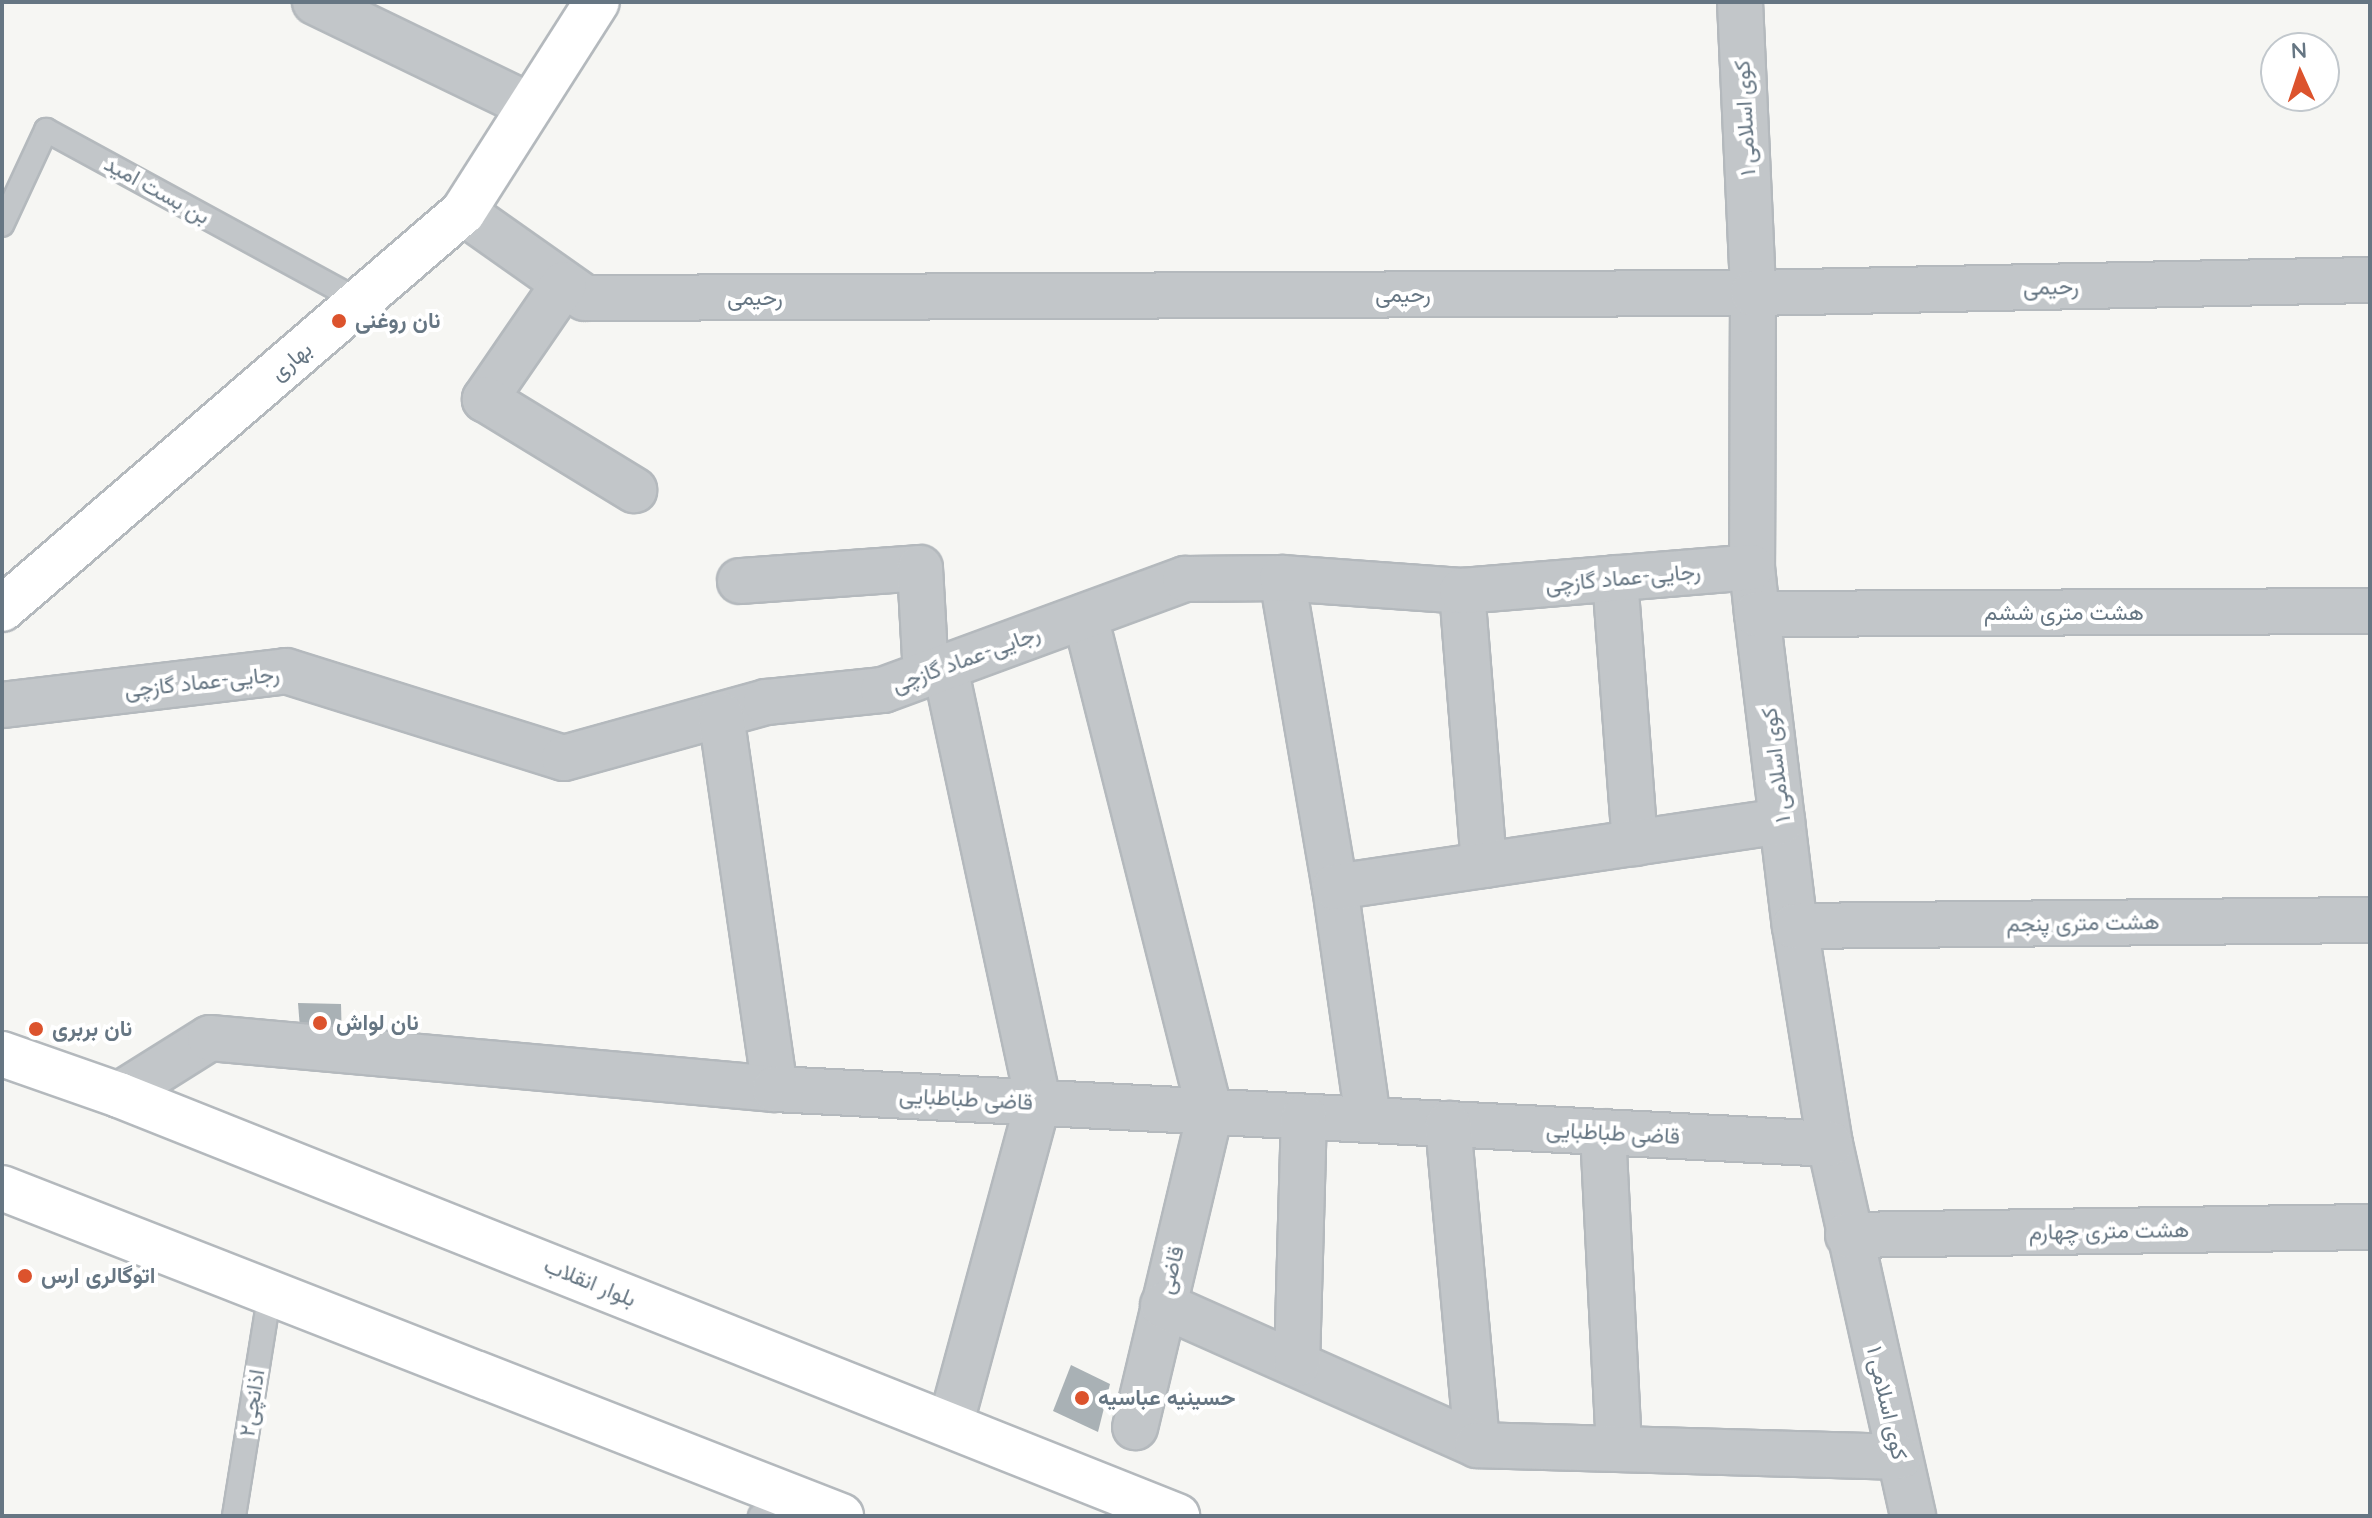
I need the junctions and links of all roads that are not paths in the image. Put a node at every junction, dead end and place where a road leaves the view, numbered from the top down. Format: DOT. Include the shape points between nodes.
graph roads {
  1 [pos="315,2"];
  2 [pos="597,2"];
  3 [pos="1740,2"];
  4 [pos="528,105"];
  5 [pos="463,212"];
  6 [pos="2,225"];
  7 [pos="2370,280"];
  8 [pos="564,284"];
  9 [pos="1753,293"];
  10 [pos="360,301"];
  11 [pos="634,490"];
  12 [pos="1752,567"];
  13 [pos="1282,578"];
  14 [pos="1615,578"];
  15 [pos="740,581"];
  16 [pos="1462,591"];
  17 [pos="2,609"];
  18 [pos="2370,611"];
  19 [pos="1757,614"];
  20 [pos="1085,616"];
  21 [pos="936,671"];
  22 [pos="2,705"];
  23 [pos="721,715"];
  24 [pos="1782,821"];
  25 [pos="1635,843"];
  26 [pos="1484,865"];
  27 [pos="1335,887"];
  28 [pos="2370,920"];
  29 [pos="1795,926"];
  30 [pos="2,1054"];
  31 [pos="775,1089"];
  32 [pos="119,1095"];
  33 [pos="1038,1102"];
  34 [pos="1210,1113"];
  35 [pos="1304,1117"];
  36 [pos="1368,1119"];
  37 [pos="1448,1124"];
  38 [pos="1603,1132"];
  39 [pos="1830,1144"];
  40 [pos="2,1188"];
  41 [pos="2370,1227"];
  42 [pos="1848,1235"];
  43 [pos="270,1291"];
  44 [pos="1163,1305"];
  45 [pos="1297,1364"];
  46 [pos="950,1425"];
  47 [pos="1135,1427"];
  48 [pos="1477,1445"];
  49 [pos="1619,1449"];
  50 [pos="1899,1457"];
  51 [pos="824,1510"];
  52 [pos="234,1516"];
  53 [pos="760,1516"];
  54 [pos="1177,1516"];
  55 [pos="1913,1516"];
  1 -- 4 [label="street"];
  2 -- 4 [label="main road, بهاری"];
  3 -- 9 [label="street, کوی اسلامی ۱"];
  4 -- 5 [label="main road, بهاری"];
  5 -- 8 [label="street, رحیمی"];
  5 -- 10 [label="main road, بهاری"];
  6 -- 10 [label="lane, بن بست امید" via="46,130"];
  7 -- 9 [label="street, رحیمی"];
  8 -- 9 [label="street, رحیمی" via="585,298"];
  8 -- 11 [label="street" via="485,399"];
  9 -- 12 [label="street, کوی اسلامی ۱"];
  10 -- 17 [label="main road, بهاری"];
  12 -- 14 [label="street, رجایی-عماد گازچی"];
  12 -- 19 [label="street, کوی اسلامی ۱"];
  13 -- 16 [label="street, رجایی-عماد گازچی"];
  13 -- 20 [label="street, رجایی-عماد گازچی" via="1185,579"];
  13 -- 27 [label="street"];
  14 -- 16 [label="street, رجایی-عماد گازچی"];
  14 -- 25 [label="street"];
  15 -- 21 [label="street" via="920,568"];
  16 -- 26 [label="street"];
  18 -- 19 [label="street, هشت متری ششم"];
  19 -- 24 [label="street, کوی اسلامی ۱"];
  20 -- 21 [label="street, رجایی-عماد گازچی"];
  20 -- 34 [label="street"];
  21 -- 23 [label="street, رجایی-عماد گازچی" via="883,690 766,702"];
  21 -- 33 [label="street"];
  22 -- 23 [label="street, رجایی-عماد گازچی" via="286,671 564,758"];
  23 -- 31 [label="street"];
  24 -- 25 [label="street"];
  24 -- 29 [label="street, کوی اسلامی ۱"];
  25 -- 26 [label="street"];
  26 -- 27 [label="street"];
  27 -- 36 [label="street"];
  28 -- 29 [label="street, هشت متری پنجم"];
  29 -- 39 [label="street, کوی اسلامی ۱"];
  30 -- 32 [label="main road, بلوار انقلاب"];
  31 -- 32 [label="street, قاضی طباطبایی" via="210,1038"];
  31 -- 33 [label="street, قاضی طباطبایی"];
  32 -- 46 [label="main road, بلوار انقلاب"];
  33 -- 34 [label="street, قاضی طباطبایی"];
  33 -- 46 [label="street"];
  34 -- 35 [label="street, قاضی طباطبایی"];
  34 -- 44 [label="street, قاضی"];
  35 -- 36 [label="street, قاضی طباطبایی"];
  35 -- 45 [label="street"];
  36 -- 37 [label="street, قاضی طباطبایی"];
  37 -- 38 [label="street, قاضی طباطبایی"];
  37 -- 48 [label="street"];
  38 -- 39 [label="street, قاضی طباطبایی"];
  38 -- 49 [label="street"];
  39 -- 42 [label="street, کوی اسلامی ۱"];
  40 -- 43 [label="main road"];
  41 -- 42 [label="street, هشت متری چهارم"];
  42 -- 50 [label="street, کوی اسلامی ۱"];
  43 -- 51 [label="main road"];
  43 -- 52 [label="lane, اذانچی۲"];
  44 -- 45 [label="street"];
  44 -- 47 [label="street, قاضی"];
  45 -- 48 [label="street"];
  46 -- 54 [label="main road, بلوار انقلاب"];
  48 -- 49 [label="street"];
  49 -- 50 [label="street"];
  50 -- 55 [label="street, کوی اسلامی ۱"];
  51 -- 53 [label="lane"];
}
